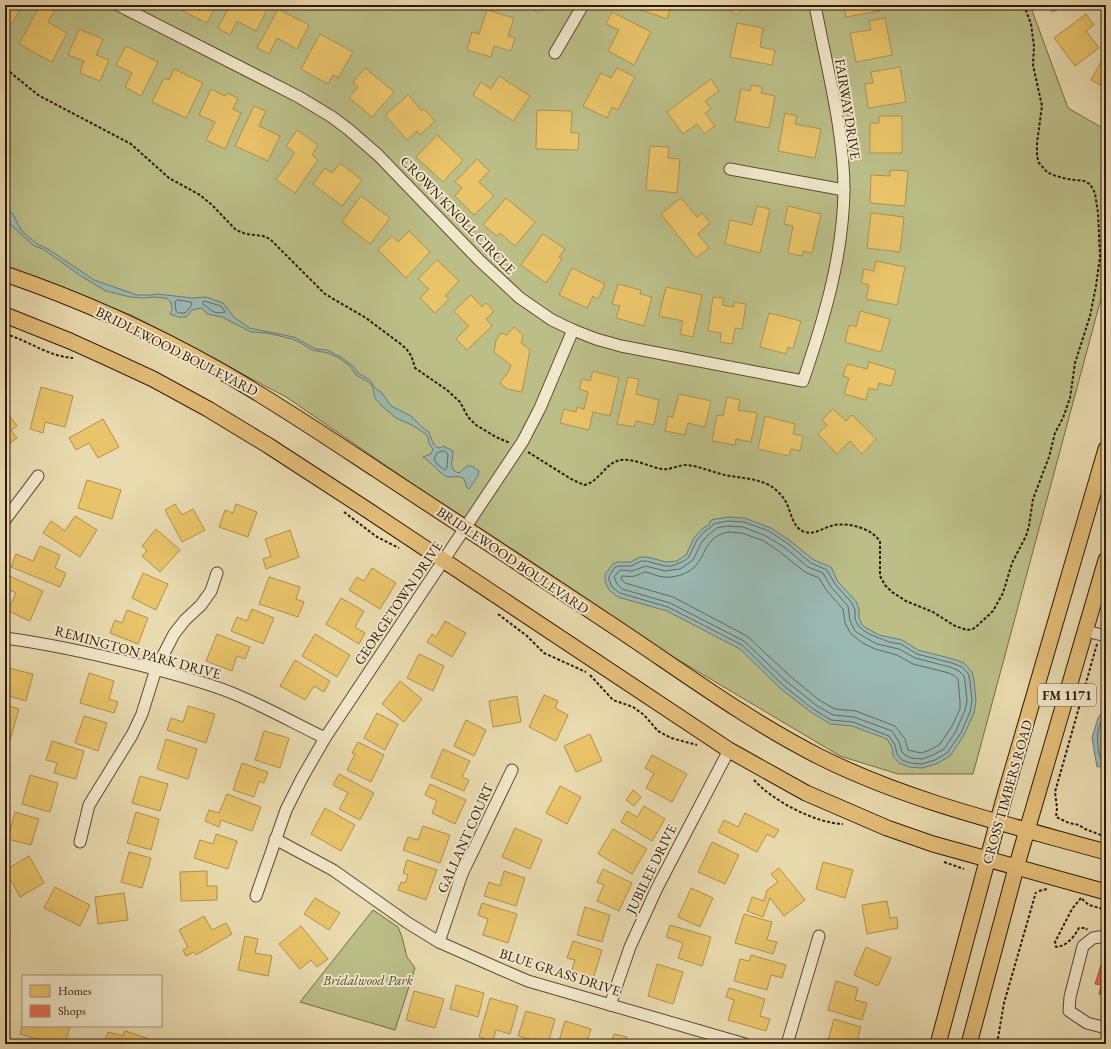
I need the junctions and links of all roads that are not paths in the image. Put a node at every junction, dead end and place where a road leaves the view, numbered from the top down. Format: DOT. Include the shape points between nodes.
graph roads {
  1 [pos="118,5"];
  2 [pos="583,5"];
  3 [pos="815,5"];
  4 [pos="555,53"];
  5 [pos="730,169"];
  6 [pos="844,190"];
  7 [pos="5,274"];
  8 [pos="5,315"];
  9 [pos="573,330"];
  10 [pos="803,381"];
  11 [pos="1106,449"];
  12 [pos="38,476"];
  13 [pos="5,520"];
  14 [pos="466,528"];
  15 [pos="1106,560"];
  16 [pos="444,561"];
  17 [pos="217,573"];
  18 [pos="1097,634"];
  19 [pos="5,638"];
  20 [pos="156,669"];
  21 [pos="325,738"];
  22 [pos="729,750"];
  23 [pos="512,770"];
  24 [pos="998,821"];
  25 [pos="1027,830"];
  26 [pos="275,839"];
  27 [pos="80,842"];
  28 [pos="1106,852"];
  29 [pos="988,859"];
  30 [pos="1016,868"];
  31 [pos="1106,892"];
  32 [pos="256,896"];
  33 [pos="819,936"];
  34 [pos="1106,936"];
  35 [pos="438,942"];
  36 [pos="610,1005"];
  37 [pos="1106,1028"];
  38 [pos="745,1044"];
  39 [pos="787,1044"];
  40 [pos="938,1044"];
  41 [pos="969,1044"];
  1 -- 9 [label="street, CROWN KNOLL CIRCLE" via="299,97 332,117 378,155 479,260 520,298"];
  2 -- 4 [label="street"];
  3 -- 6 [label="street, FAIRWAY DRIVE" via="839,129"];
  5 -- 6 [label="street"];
  6 -- 10 [label="street, FAIRWAY DRIVE" via="836,270 820,331"];
  7 -- 14 [label="main road, BRIDLEWOOD BOULEVARD" via="111,315 214,368 286,410"];
  8 -- 16 [label="main road" via="112,360 208,409 270,446"];
  9 -- 10 [label="street, CROWN KNOLL CIRCLE" via="621,346"];
  9 -- 14 [label="street, GEORGETOWN DRIVE" via="530,427"];
  11 -- 24 [label="main road, CROSS TIMBERS ROAD / FM 1171"];
  12 -- 13 [label="street"];
  14 -- 16 [label="street, GEORGETOWN DRIVE"];
  14 -- 24 [label="main road, BRIDLEWOOD BOULEVARD" via="749,717 818,756 905,792"];
  15 -- 18 [label="main road, FM 1171"];
  16 -- 21 [label="street, GEORGETOWN DRIVE"];
  16 -- 22 [label="main road"];
  17 -- 20 [label="street" via="211,591 174,634"];
  18 -- 25 [label="main road, FM 1171"];
  19 -- 20 [label="street, REMINGTON PARK DRIVE" via="48,644"];
  20 -- 21 [label="street, REMINGTON PARK DRIVE" via="232,693"];
  20 -- 27 [label="street" via="142,714 132,735 89,805"];
  21 -- 26 [label="street, GEORGETOWN DRIVE" via="286,810"];
  22 -- 29 [label="main road" via="842,810 933,844"];
  22 -- 36 [label="street, JUBILEE DRIVE" via="657,888 630,947"];
  23 -- 35 [label="street, GALLANT COURT" via="462,874"];
  24 -- 25 [label="main road, BRIDLEWOOD BOULEVARD"];
  24 -- 29 [label="main road, CROSS TIMBERS ROAD / FM 1171"];
  25 -- 28 [label="main road, BRIDLEWOOD BOULEVARD"];
  25 -- 30 [label="main road, FM 1171"];
  26 -- 32 [label="street, GEORGETOWN DRIVE"];
  26 -- 35 [label="street, BLUE GRASS DRIVE" via="333,870"];
  29 -- 30 [label="main road"];
  29 -- 40 [label="main road, CROSS TIMBERS ROAD / FM 1171"];
  30 -- 31 [label="main road"];
  30 -- 41 [label="main road, FM 1171"];
  33 -- 39 [label="street"];
  34 -- 37 [label="street" via="1093,938 1083,946 1070,997 1070,1012 1087,1023"];
  35 -- 36 [label="street, BLUE GRASS DRIVE" via="528,981"];
  36 -- 38 [label="street, BLUE GRASS DRIVE"];
}
